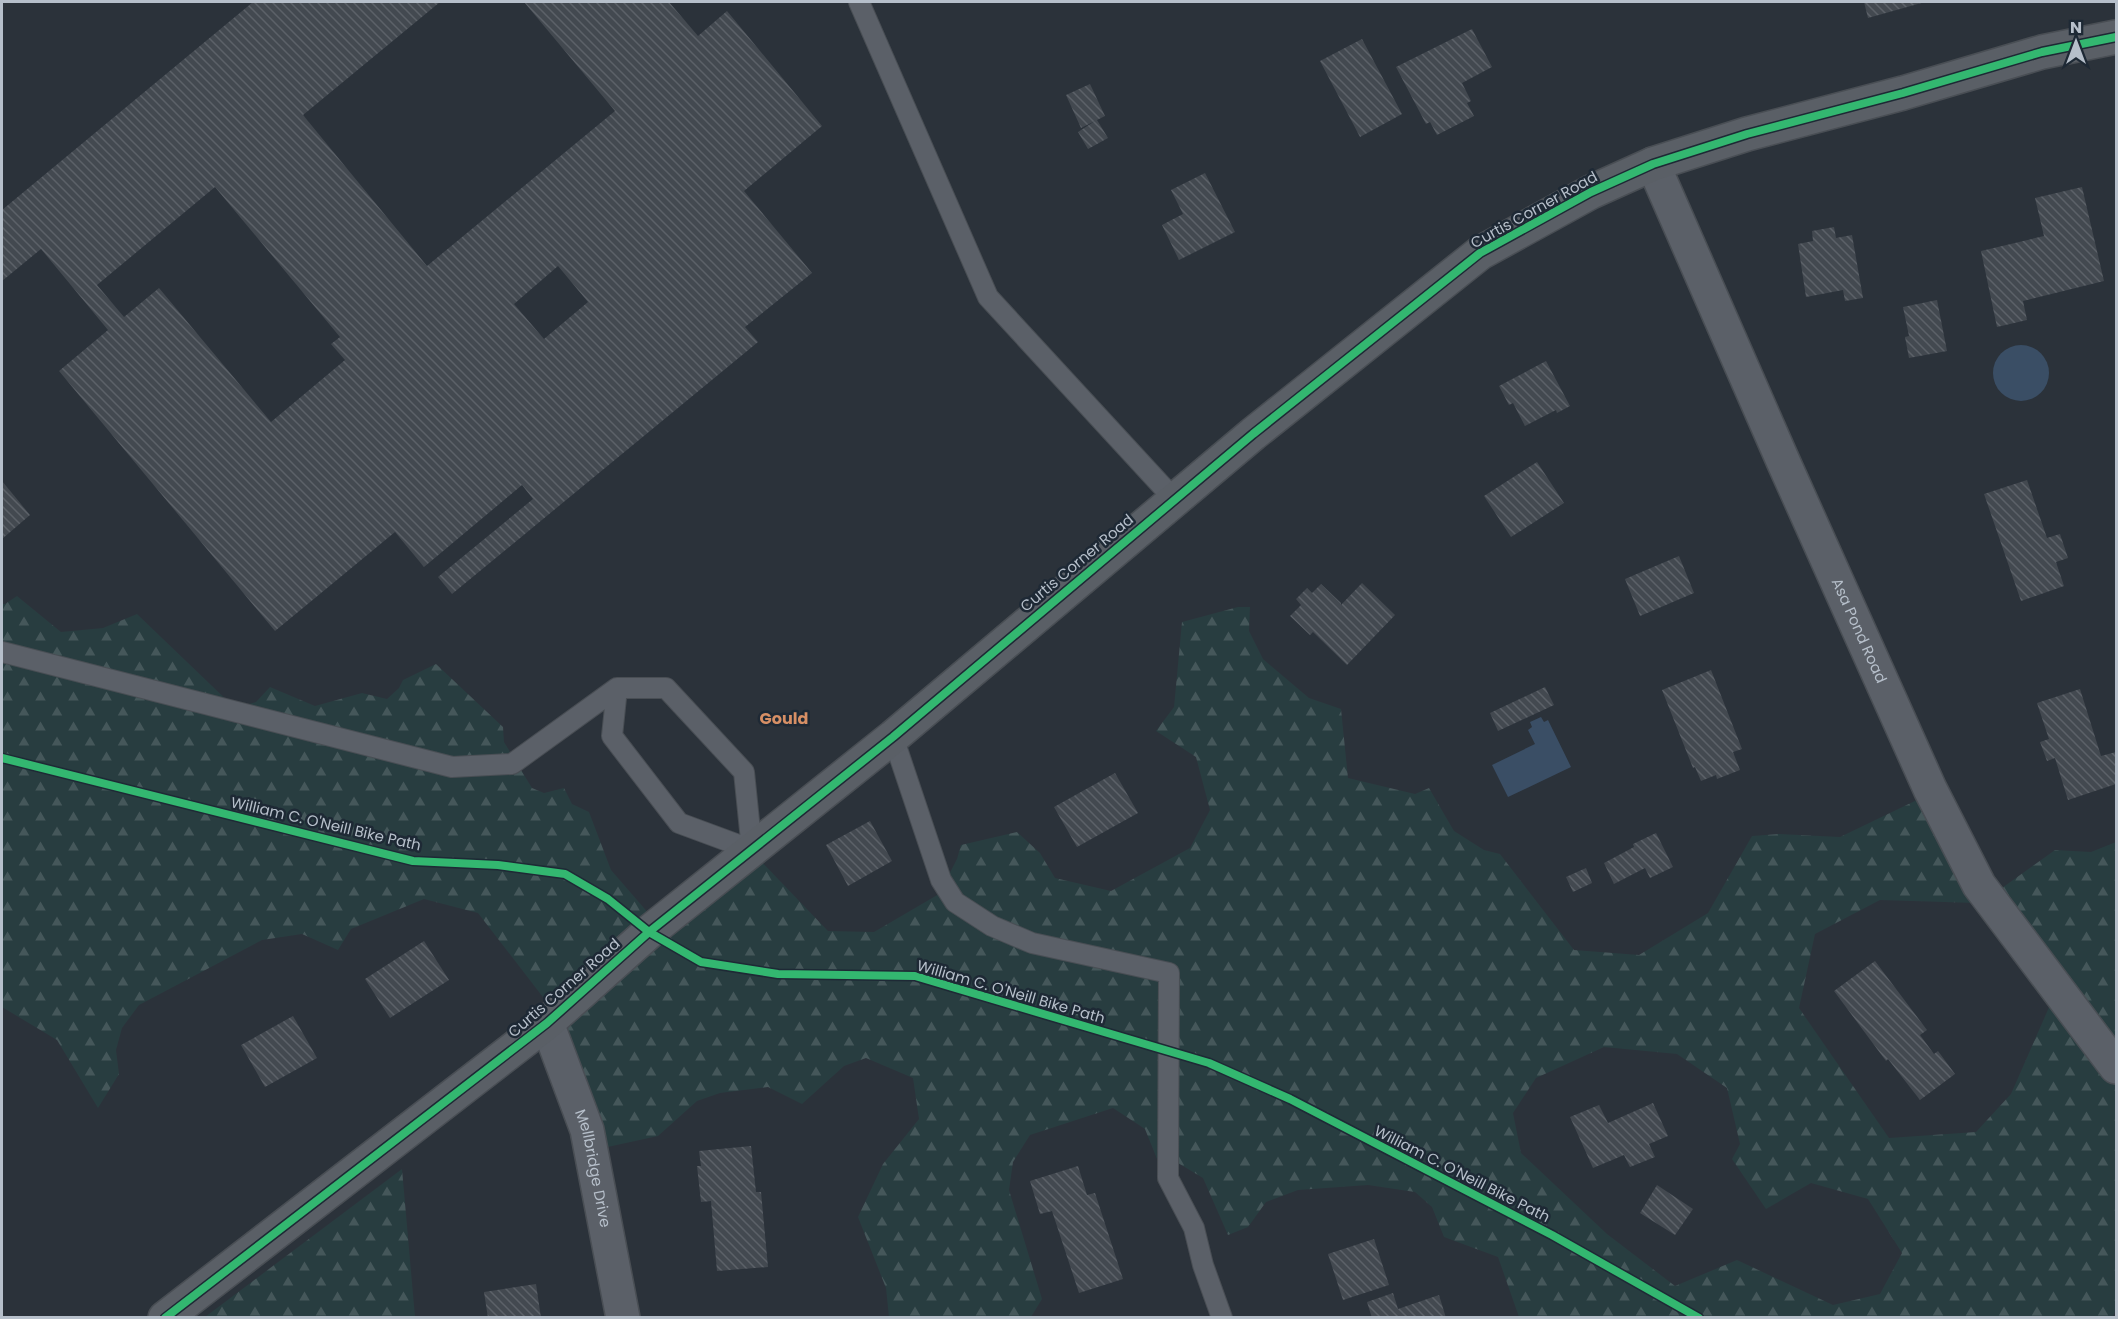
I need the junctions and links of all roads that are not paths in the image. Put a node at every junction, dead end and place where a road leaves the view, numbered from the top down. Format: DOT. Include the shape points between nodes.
graph roads {
  1 [pos="859,2"];
  2 [pos="2116,37"];
  3 [pos="1653,164"];
  4 [pos="1174,499"];
  5 [pos="2,652"];
  6 [pos="617,688"];
  7 [pos="893,737"];
  8 [pos="752,850"];
  9 [pos="547,1023"];
  10 [pos="2116,1067"];
  11 [pos="165,1317"];
  12 [pos="622,1317"];
  13 [pos="1222,1317"];
  1 -- 4 [label="lane" via="988,297"];
  2 -- 3 [label="street, Curtis Corner Road" via="2042,51"];
  3 -- 4 [label="street, Curtis Corner Road" via="1591,192 1480,253"];
  3 -- 10 [label="street, Asa Pond Road" via="1935,799 1979,885"];
  4 -- 7 [label="street, Curtis Corner Road"];
  5 -- 6 [label="lane" via="452,767 512,764"];
  6 -- 8 [label="lane" via="612,736 679,823"];
  6 -- 8 [label="lane" via="666,688 744,772"];
  7 -- 8 [label="street, Curtis Corner Road"];
  7 -- 13 [label="lane" via="941,880 955,902 992,926 1032,943 1169,973 1168,1178 1194,1228"];
  8 -- 9 [label="street, Curtis Corner Road" via="649,932"];
  9 -- 11 [label="street, Curtis Corner Road"];
  9 -- 12 [label="street, Mellbridge Drive" via="587,1130"];
}
